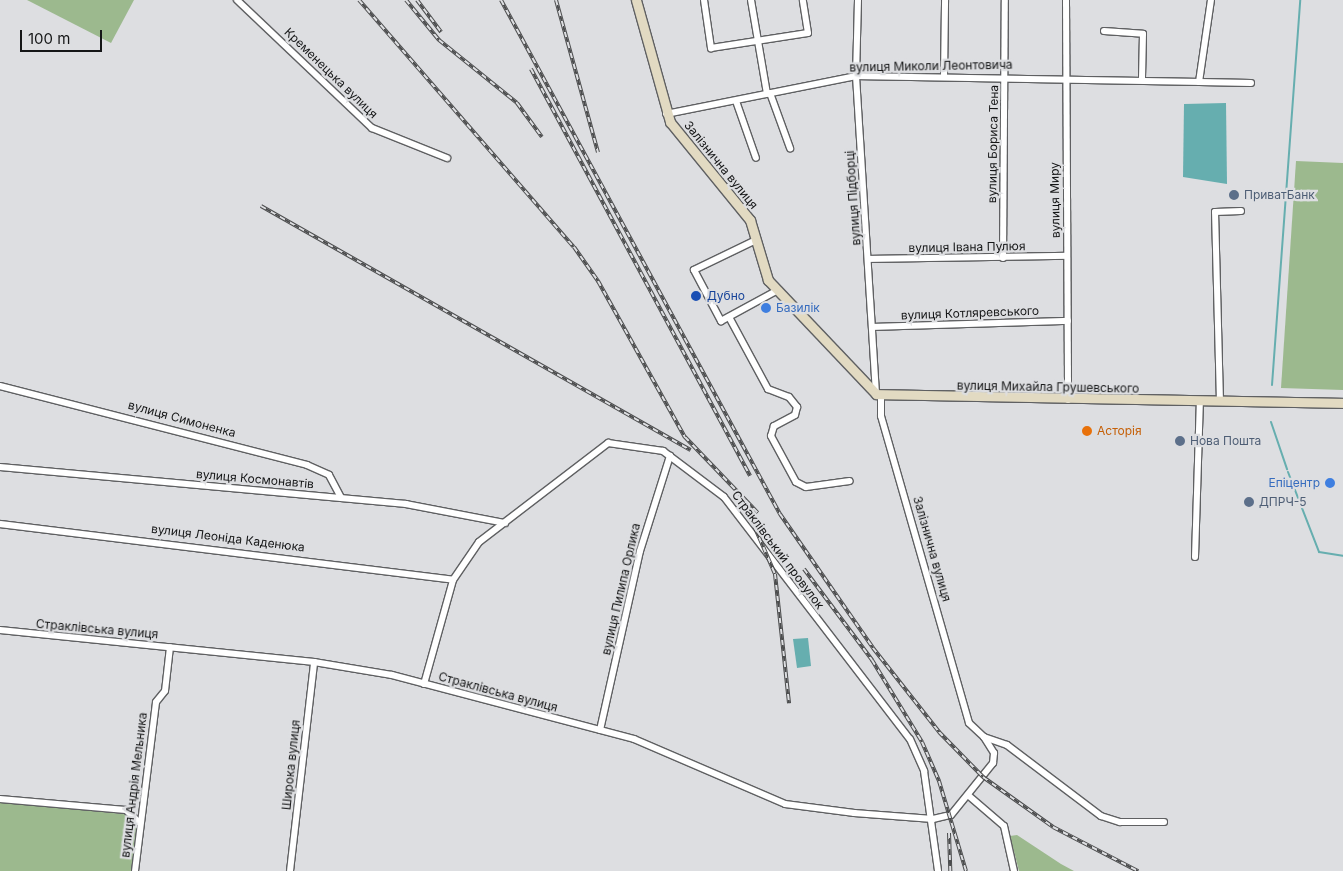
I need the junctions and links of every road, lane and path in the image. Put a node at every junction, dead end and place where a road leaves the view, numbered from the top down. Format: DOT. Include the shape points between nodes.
graph roads {
  1 [pos="237,0"];
  2 [pos="636,0"];
  3 [pos="704,0"];
  4 [pos="751,0"];
  5 [pos="803,0"];
  6 [pos="858,0"];
  7 [pos="945,0"];
  8 [pos="1005,0"];
  9 [pos="1066,0"];
  10 [pos="1211,0"];
  11 [pos="1104,31"];
  12 [pos="756,41"];
  13 [pos="856,76"];
  14 [pos="944,76"];
  15 [pos="1005,77"];
  16 [pos="1065,77"];
  17 [pos="1142,79"];
  18 [pos="1199,82"];
  19 [pos="1251,83"];
  20 [pos="768,94"];
  21 [pos="736,101"];
  22 [pos="666,114"];
  23 [pos="790,148"];
  24 [pos="447,158"];
  25 [pos="756,158"];
  26 [pos="1242,211"];
  27 [pos="756,240"];
  28 [pos="1067,256"];
  29 [pos="1003,258"];
  30 [pos="868,259"];
  31 [pos="776,291"];
  32 [pos="729,317"];
  33 [pos="1068,321"];
  34 [pos="874,327"];
  35 [pos="0,386"];
  36 [pos="879,395"];
  37 [pos="1068,400"];
  38 [pos="1200,402"];
  39 [pos="1220,402"];
  40 [pos="1343,403"];
  41 [pos="670,456"];
  42 [pos="0,466"];
  43 [pos="850,481"];
  44 [pos="341,498"];
  45 [pos="506,523"];
  46 [pos="0,524"];
  47 [pos="1195,557"];
  48 [pos="453,580"];
  49 [pos="0,630"];
  50 [pos="170,646"];
  51 [pos="314,662"];
  52 [pos="424,684"];
  53 [pos="600,730"];
  54 [pos="984,737"];
  55 [pos="969,796"];
  56 [pos="0,799"];
  57 [pos="933,819"];
  58 [pos="1164,822"];
  59 [pos="140,824"];
  60 [pos="135,871"];
  61 [pos="290,871"];
  62 [pos="938,871"];
  63 [pos="1014,871"];
  1 -- 24 [label="street, Кременецька вулиця" via="372,128"];
  2 -- 22 [label="main road, Залізнична вулиця"];
  3 -- 12 [label="street" via="712,48"];
  4 -- 12 [label="street"];
  5 -- 12 [label="street" via="808,33"];
  6 -- 13 [label="street, вулиця Підборці"];
  7 -- 14 [label="street"];
  8 -- 15 [label="street, вулиця Бориса Тена"];
  9 -- 16 [label="street, вулиця Миру"];
  10 -- 18 [label="street"];
  11 -- 17 [label="street" via="1143,34"];
  12 -- 20 [label="street"];
  13 -- 14 [label="street, вулиця Миколи Леонтовича"];
  13 -- 20 [label="street, вулиця Миколи Леонтовича"];
  13 -- 30 [label="street, вулиця Підборці"];
  14 -- 15 [label="street, вулиця Миколи Леонтовича"];
  15 -- 16 [label="street, вулиця Миколи Леонтовича"];
  15 -- 29 [label="street, вулиця Бориса Тена"];
  16 -- 17 [label="street, вулиця Миколи Леонтовича"];
  16 -- 28 [label="street, вулиця Миру"];
  17 -- 18 [label="street, вулиця Миколи Леонтовича"];
  18 -- 19 [label="street, вулиця Миколи Леонтовича"];
  20 -- 21 [label="street, вулиця Миколи Леонтовича"];
  20 -- 23 [label="street"];
  21 -- 22 [label="street, вулиця Миколи Леонтовича"];
  21 -- 25 [label="street"];
  22 -- 27 [label="main road, Залізнична вулиця" via="742,208"];
  26 -- 39 [label="street" via="1216,212"];
  27 -- 31 [label="main road, Залізнична вулиця" via="761,269"];
  27 -- 32 [label="street" via="694,270 721,321"];
  28 -- 29 [label="street, вулиця Івана Пулюя"];
  28 -- 33 [label="street, вулиця Миру"];
  29 -- 30 [label="street, вулиця Івана Пулюя"];
  30 -- 34 [label="street, вулиця Підборці"];
  31 -- 32 [label="street"];
  31 -- 36 [label="main road, Залізнична вулиця"];
  32 -- 43 [label="street" via="768,389 789,397 797,407 795,415 774,426 771,436 796,482 806,487"];
  33 -- 34 [label="street, вулиця Котляревського"];
  33 -- 37 [label="street, вулиця Миру"];
  34 -- 36 [label="street, вулиця Підборці"];
  35 -- 44 [label="street, вулиця Симоненка" via="307,465 329,475"];
  36 -- 37 [label="main road, вулиця Михайла Грушевського"];
  36 -- 54 [label="street, Залізнична вулиця" via="881,416 964,708 969,723"];
  37 -- 38 [label="main road, вулиця Михайла Грушевського"];
  38 -- 39 [label="main road, вулиця Михайла Грушевського"];
  38 -- 47 [label="street"];
  39 -- 40 [label="main road, вулиця Михайла Грушевського"];
  41 -- 45 [label="street, Страклівський провулок" via="648,447 608,443"];
  41 -- 53 [label="street, вулиця Пилипа Орлика" via="640,552"];
  41 -- 57 [label="street, Страклівський провулок" via="724,497 901,726 922,764"];
  42 -- 44 [label="street, вулиця Космонавтів"];
  44 -- 45 [label="street, вулиця Космонавтів" via="446,509"];
  45 -- 48 [label="street, Страклівський провулок" via="479,542"];
  46 -- 48 [label="street, вулиця Леоніда Каденюка"];
  48 -- 52 [label="street, Страклівський провулок"];
  49 -- 50 [label="street, Страклівська вулиця"];
  50 -- 51 [label="street, Страклівська вулиця"];
  50 -- 59 [label="street, вулиця Андрія Мельника" via="165,691 156,702"];
  51 -- 52 [label="street, Страклівська вулиця"];
  51 -- 61 [label="street, Широка вулиця"];
  52 -- 53 [label="street, Страклівська вулиця"];
  53 -- 57 [label="street, Страклівська вулиця" via="680,755 785,804"];
  54 -- 55 [label="street, Страклівська вулиця" via="994,761"];
  54 -- 58 [label="street" via="1007,745 1108,819"];
  55 -- 57 [label="street, Страклівська вулиця" via="955,812"];
  55 -- 63 [label="street" via="1004,826"];
  56 -- 59 [label="street" via="126,810 134,813"];
  57 -- 62 [label="street, Страклівський провулок"];
  59 -- 60 [label="street, вулиця Андрія Мельника"];
}
